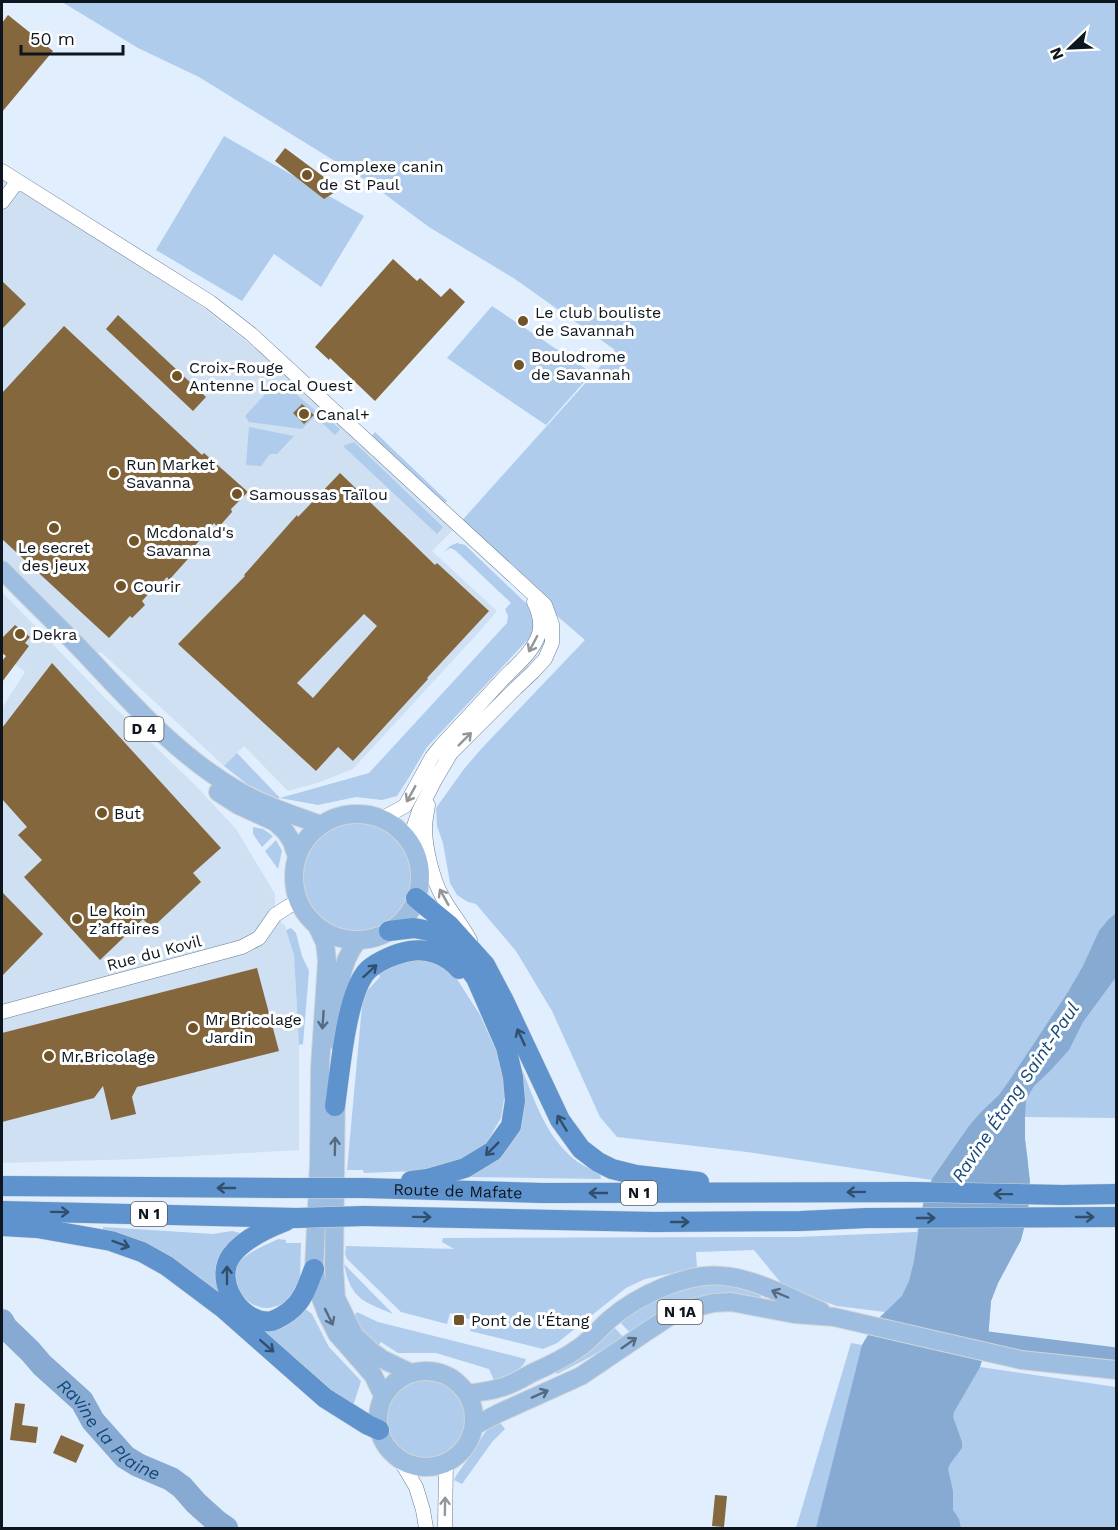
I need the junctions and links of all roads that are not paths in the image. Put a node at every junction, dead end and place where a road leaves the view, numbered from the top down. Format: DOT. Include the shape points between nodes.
graph roads {
  1 [pos="2,171"];
  2 [pos="17,182"];
  3 [pos="2,202"];
  4 [pos="2,570"];
  5 [pos="2,582"];
  6 [pos="527,590"];
  7 [pos="431,787"];
  8 [pos="381,819"];
  9 [pos="321,825"];
  10 [pos="411,846"];
  11 [pos="297,857"];
  12 [pos="416,898"];
  13 [pos="299,902"];
  14 [pos="317,926"];
  15 [pos="389,931"];
  16 [pos="358,940"];
  17 [pos="485,965"];
  18 [pos="483,995"];
  19 [pos="2,1012"];
  20 [pos="335,1106"];
  21 [pos="2,1186"];
  22 [pos="364,1188"];
  23 [pos="810,1193"];
  24 [pos="1116,1194"];
  25 [pos="2,1211"];
  26 [pos="1116,1217"];
  27 [pos="297,1218"];
  28 [pos="2,1226"];
  29 [pos="314,1269"];
  30 [pos="834,1317"];
  31 [pos="1116,1370"];
  32 [pos="411,1373"];
  33 [pos="467,1394"];
  34 [pos="383,1396"];
  35 [pos="474,1425"];
  36 [pos="379,1430"];
  37 [pos="400,1460"];
  38 [pos="446,1463"];
  39 [pos="426,1528"];
  40 [pos="445,1528"];
  1 -- 2 [label="street"];
  2 -- 3 [label="street"];
  2 -- 6 [label="street" via="210,302 251,334"];
  4 -- 9 [label="main road, D 4" via="181,752 239,791"];
  5 -- 11 [label="main road, D 4" via="152,737 218,793 275,822 292,842"];
  7 -- 6 [label="street, one-way" via="451,753 533,672 552,643 552,624 544,605"];
  6 -- 8 [label="street, one-way" via="539,613 540,631 533,648 440,747 405,806"];
  7 -- 10 [label="street" via="419,811"];
  17 -- 7 [label="street, one-way" via="441,896 433,871 425,827"];
  8 -- 9 [label="main road" via="344,815"];
  8 -- 10 [label="main road" via="398,830"];
  9 -- 11 [label="main road" via="306,839"];
  10 -- 12 [label="main road" via="420,877"];
  11 -- 13 [label="main road" via="294,879"];
  12 -- 15 [label="main road" via="406,917"];
  12 -- 17 [label="highway" via="449,925"];
  13 -- 14 [label="main road"];
  13 -- 19 [label="street, Rue du Kovil" via="275,915 259,938 242,947"];
  14 -- 16 [label="main road" via="337,937"];
  14 -- 29 [label="main road, one-way" via="325,943 327,961"];
  15 -- 16 [label="main road"];
  15 -- 18 [label="highway" via="414,928 430,931 442,939 476,978"];
  16 -- 20 [label="main road" via="340,981"];
  23 -- 17 [label="highway, one-way" via="636,1175 598,1162 581,1149 560,1120"];
  20 -- 18 [label="highway, one-way" via="346,1028 355,992 369,969 400,953 437,953 454,963"];
  18 -- 22 [label="highway, one-way" via="506,1047 513,1077 511,1126 493,1151 465,1168 427,1179"];
  32 -- 20 [label="main road, one-way" via="382,1359 354,1335 336,1298"];
  22 -- 21 [label="highway, Route de Mafate / N 1, one-way, bridge"];
  23 -- 22 [label="highway, Route de Mafate / N 1, one-way" via="542,1193"];
  24 -- 23 [label="highway, Route de Mafate / N 1, one-way"];
  25 -- 27 [label="highway, Route de Mafate / N 1, one-way"];
  27 -- 26 [label="highway, Route de Mafate / N 1, one-way, bridge" via="654,1222"];
  29 -- 27 [label="highway, one-way" via="303,1297 273,1321 247,1314 227,1286 224,1276 232,1254 262,1231"];
  28 -- 36 [label="highway, one-way" via="111,1241 142,1252 223,1308 325,1398"];
  29 -- 34 [label="main road, one-way" via="320,1296 337,1334 373,1374"];
  30 -- 31 [label="main road, N 1A" via="1021,1360"];
  30 -- 33 [label="main road, N 1A, one-way" via="737,1278 697,1277 637,1300 558,1361 505,1386"];
  35 -- 30 [label="main road, N 1A, one-way" via="581,1376 672,1315 689,1309 731,1302"];
  32 -- 33 [label="main road" via="424,1370 448,1376"];
  32 -- 34 [label="main road" via="390,1386"];
  33 -- 35 [label="main road"];
  34 -- 36 [label="main road" via="377,1418"];
  35 -- 38 [label="main road" via="465,1448"];
  36 -- 37 [label="main road" via="390,1452"];
  37 -- 38 [label="main road" via="423,1468"];
  37 -- 39 [label="street" via="416,1487"];
  40 -- 38 [label="street, one-way"];
}
